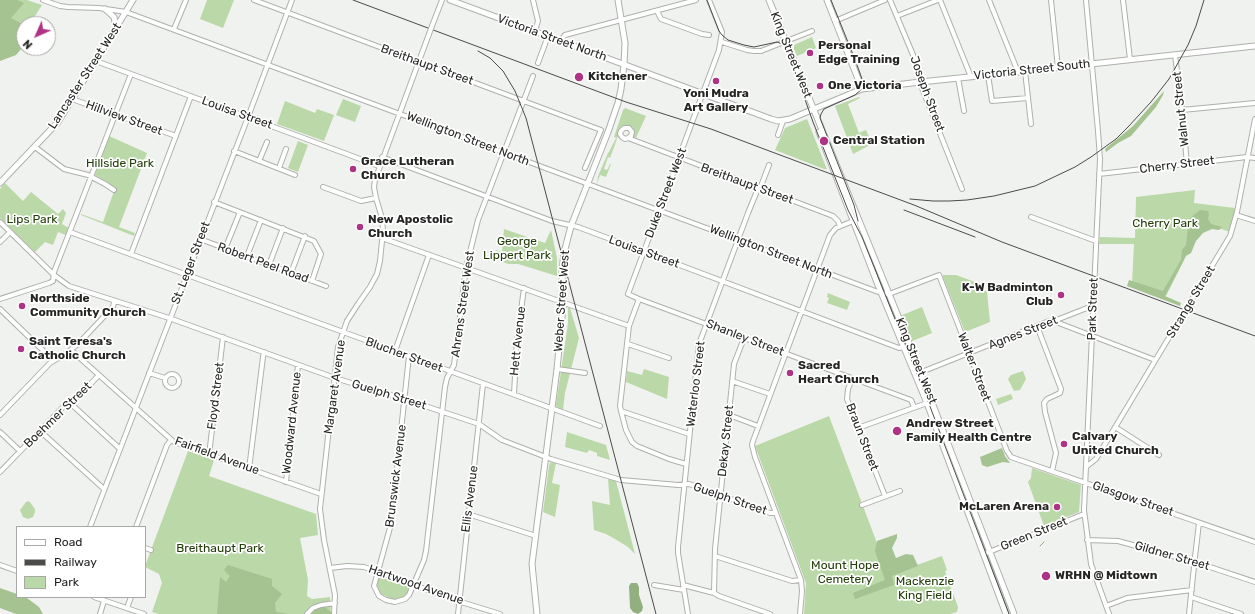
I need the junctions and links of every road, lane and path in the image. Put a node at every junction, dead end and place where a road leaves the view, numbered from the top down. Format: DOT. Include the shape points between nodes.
graph roads {
  1 [pos="43,0"];
  2 [pos="133,0"];
  3 [pos="186,0"];
  4 [pos="254,0"];
  5 [pos="292,0"];
  6 [pos="442,0"];
  7 [pos="450,0"];
  8 [pos="533,0"];
  9 [pos="618,0"];
  10 [pos="696,0"];
  11 [pos="710,0"];
  12 [pos="769,0"];
  13 [pos="827,0"];
  14 [pos="885,0"];
  15 [pos="890,0"];
  16 [pos="939,0"];
  17 [pos="990,0"];
  18 [pos="1051,0"];
  19 [pos="1086,0"];
  20 [pos="1123,0"];
  21 [pos="105,8"];
  22 [pos="657,11"];
  23 [pos="126,12"];
  24 [pos="287,12"];
  25 [pos="897,16"];
  26 [pos="621,20"];
  27 [pos="835,21"];
  28 [pos="116,27"];
  29 [pos="174,29"];
  30 [pos="535,31"];
  31 [pos="812,31"];
  32 [pos="709,35"];
  33 [pos="548,36"];
  34 [pos="560,41"];
  35 [pos="722,42"];
  36 [pos="786,42"];
  37 [pos="1255,46"];
  38 [pos="1175,55"];
  39 [pos="1130,59"];
  40 [pos="96,60"];
  41 [pos="419,62"];
  42 [pos="538,63"];
  43 [pos="268,64"];
  44 [pos="624,64"];
  45 [pos="1092,64"];
  46 [pos="1058,68"];
  47 [pos="1025,71"];
  48 [pos="1018,72"];
  49 [pos="131,74"];
  50 [pos="988,75"];
  51 [pos="533,76"];
  52 [pos="971,77"];
  53 [pos="958,78"];
  54 [pos="920,82"];
  55 [pos="862,89"];
  56 [pos="703,94"];
  57 [pos="190,96"];
  58 [pos="1028,98"];
  59 [pos="72,99"];
  60 [pos="524,101"];
  61 [pos="1255,102"];
  62 [pos="813,110"];
  63 [pos="1182,110"];
  64 [pos="964,111"];
  65 [pos="115,114"];
  66 [pos="399,114"];
  67 [pos="248,117"];
  68 [pos="1255,119"];
  69 [pos="783,121"];
  70 [pos="1031,124"];
  71 [pos="778,135"];
  72 [pos="176,136"];
  73 [pos="628,138"];
  74 [pos="267,142"];
  75 [pos="35,147"];
  76 [pos="286,149"];
  77 [pos="234,151"];
  78 [pos="504,153"];
  79 [pos="382,157"];
  80 [pos="1247,157"];
  81 [pos="679,158"];
  82 [pos="1255,158"];
  83 [pos="259,161"];
  84 [pos="1187,164"];
  85 [pos="769,165"];
  86 [pos="379,166"];
  87 [pos="279,168"];
  88 [pos="585,168"];
  89 [pos="1099,174"];
  90 [pos="296,175"];
  91 [pos="91,177"];
  92 [pos="0,183"];
  93 [pos="587,184"];
  94 [pos="323,187"];
  95 [pos="759,188"];
  96 [pos="962,189"];
  97 [pos="114,190"];
  98 [pos="487,196"];
  99 [pos="376,198"];
  100 [pos="214,202"];
  101 [pos="660,210"];
  102 [pos="240,212"];
  103 [pos="1236,215"];
  104 [pos="1030,217"];
  105 [pos="261,220"];
  106 [pos="856,220"];
  107 [pos="1255,221"];
  108 [pos="0,222"];
  109 [pos="571,226"];
  110 [pos="840,226"];
  111 [pos="283,228"];
  112 [pos="10,232"];
  113 [pos="70,232"];
  114 [pos="304,236"];
  115 [pos="382,238"];
  116 [pos="200,239"];
  117 [pos="738,240"];
  118 [pos="1096,241"];
  119 [pos="0,242"];
  120 [pos="225,249"];
  121 [pos="644,252"];
  122 [pos="131,254"];
  123 [pos="429,254"];
  124 [pos="246,256"];
  125 [pos="269,265"];
  126 [pos="466,268"];
  127 [pos="817,270"];
  128 [pos="291,273"];
  129 [pos="187,274"];
  130 [pos="54,275"];
  131 [pos="312,281"];
  132 [pos="723,281"];
  133 [pos="326,286"];
  134 [pos="524,288"];
  135 [pos="881,293"];
  136 [pos="889,294"];
  137 [pos="0,299"];
  138 [pos="639,299"];
  139 [pos="114,302"];
  140 [pos="563,302"];
  141 [pos="1087,308"];
  142 [pos="0,309"];
  143 [pos="802,311"];
  144 [pos="169,318"];
  145 [pos="1056,322"];
  146 [pos="706,324"];
  147 [pos="629,326"];
  148 [pos="1037,326"];
  149 [pos="342,332"];
  150 [pos="1092,336"];
  151 [pos="223,337"];
  152 [pos="744,338"];
  153 [pos="628,344"];
  154 [pos="904,347"];
  155 [pos="71,350"];
  156 [pos="395,351"];
  157 [pos="264,352"];
  158 [pos="785,354"];
  159 [pos="969,354"];
  160 [pos="409,356"];
  161 [pos="669,358"];
  162 [pos="53,360"];
  163 [pos="1155,360"];
  164 [pos="298,365"];
  165 [pos="557,370"];
  166 [pos="451,372"];
  167 [pos="149,373"];
  168 [pos="585,373"];
  169 [pos="918,374"];
  170 [pos="99,375"];
  171 [pos="165,378"];
  172 [pos="335,378"];
  173 [pos="852,379"];
  174 [pos="732,380"];
  175 [pos="483,384"];
  176 [pos="514,394"];
  177 [pos="770,394"];
  178 [pos="404,399"];
  179 [pos="69,402"];
  180 [pos="926,402"];
  181 [pos="914,407"];
  182 [pos="135,408"];
  183 [pos="552,408"];
  184 [pos="441,411"];
  185 [pos="621,411"];
  186 [pos="0,415"];
  187 [pos="729,415"];
  188 [pos="479,424"];
  189 [pos="600,426"];
  190 [pos="758,426"];
  191 [pos="1115,427"];
  192 [pos="858,428"];
  193 [pos="40,431"];
  194 [pos="0,432"];
  195 [pos="689,434"];
  196 [pos="171,440"];
  197 [pos="119,448"];
  198 [pos="20,451"];
  199 [pos="209,455"];
  200 [pos="1159,455"];
  201 [pos="545,457"];
  202 [pos="1011,457"];
  203 [pos="686,464"];
  204 [pos="1086,468"];
  205 [pos="250,469"];
  206 [pos="1052,471"];
  207 [pos="0,472"];
  208 [pos="286,482"];
  209 [pos="1086,483"];
  210 [pos="684,484"];
  211 [pos="104,489"];
  212 [pos="900,491"];
  213 [pos="321,494"];
  214 [pos="720,496"];
  215 [pos="885,496"];
  216 [pos="862,505"];
  217 [pos="776,513"];
  218 [pos="468,514"];
  219 [pos="1084,514"];
  220 [pos="1199,523"];
  221 [pos="90,526"];
  222 [pos="136,526"];
  223 [pos="536,536"];
  224 [pos="1087,540"];
  225 [pos="1255,542"];
  226 [pos="146,548"];
  227 [pos="151,550"];
  228 [pos="990,552"];
  229 [pos="984,554"];
  230 [pos="715,556"];
  231 [pos="1194,562"];
  232 [pos="0,565"];
  233 [pos="330,568"];
  234 [pos="16,571"];
  235 [pos="378,571"];
  236 [pos="801,580"];
  237 [pos="1255,582"];
  238 [pos="683,584"];
  239 [pos="414,585"];
  240 [pos="654,585"];
  241 [pos="684,590"];
  242 [pos="1192,590"];
  243 [pos="714,593"];
  244 [pos="1191,597"];
  245 [pos="96,598"];
  246 [pos="131,598"];
  247 [pos="458,600"];
  248 [pos="104,601"];
  249 [pos="335,603"];
  250 [pos="1106,606"];
  251 [pos="127,608"];
  252 [pos="100,614"];
  253 [pos="144,614"];
  254 [pos="307,614"];
  255 [pos="334,614"];
  256 [pos="458,614"];
  257 [pos="500,614"];
  258 [pos="537,614"];
  259 [pos="688,614"];
  260 [pos="770,614"];
  261 [pos="800,614"];
  262 [pos="1006,614"];
  263 [pos="1014,614"];
  264 [pos="1109,614"];
  265 [pos="1189,614"];
  266 [pos="1241,614"];
  1 -- 21 [label="street, Wellington Street North" via="60,6"];
  2 -- 23 [label="main road, Lancaster Street West"];
  3 -- 29 [label="street"];
  4 -- 24 [label="street, Breithaupt Street"];
  5 -- 24 [label="street, St. Leger Street"];
  6 -- 41 [label="street, Margaret Avenue, bridge"];
  7 -- 30 [label="main road, Victoria Street North"];
  8 -- 30 [label="street" via="538,22"];
  9 -- 26 [label="main road, Weber Street West"];
  10 -- 22 [label="street"];
  11 -- 35 [label="street" via="722,32"];
  12 -- 36 [label="main road, King Street West"];
  13 -- 27 [label="main road"];
  14 -- 27 [label="street"];
  15 -- 25 [label="street, Joseph Street"];
  16 -- 25 [label="street"];
  16 -- 52 [label="street"];
  17 -- 48 [label="street"];
  18 -- 46 [label="street"];
  19 -- 45 [label="street, Park Street"];
  20 -- 39 [label="street"];
  21 -- 23 [label="street, Wellington Street North"];
  21 -- 28 [label="main road" via="114,17"];
  22 -- 26 [label="street"];
  22 -- 32 [label="street" via="662,19"];
  23 -- 28 [label="main road, Lancaster Street West"];
  23 -- 29 [label="street, Wellington Street North"];
  24 -- 41 [label="street, Breithaupt Street"];
  24 -- 43 [label="street, St. Leger Street"];
  25 -- 54 [label="street, Joseph Street" via="916,62"];
  26 -- 34 [label="street" via="565,35"];
  26 -- 44 [label="main road, Weber Street West" via="625,43"];
  27 -- 55 [label="main road"];
  28 -- 40 [label="main road, Lancaster Street West"];
  29 -- 43 [label="street, Wellington Street North"];
  30 -- 33 [label="main road, Victoria Street North"];
  31 -- 36 [label="street"];
  33 -- 34 [label="main road, Victoria Street North"];
  33 -- 42 [label="street"];
  34 -- 44 [label="main road, Victoria Street North"];
  35 -- 36 [label="street" via="754,51"];
  35 -- 56 [label="street, Duke Street West"];
  36 -- 62 [label="main road, King Street West"];
  37 -- 38 [label="main road, Victoria Street South"];
  38 -- 39 [label="main road, Victoria Street South"];
  38 -- 63 [label="street, Walnut Street"];
  39 -- 45 [label="main road, Victoria Street South"];
  40 -- 49 [label="street, Louisa Street"];
  40 -- 59 [label="main road, Lancaster Street West"];
  41 -- 60 [label="street, Breithaupt Street"];
  41 -- 66 [label="street, Margaret Avenue"];
  43 -- 66 [label="street, Wellington Street North"];
  43 -- 67 [label="street, St. Leger Street"];
  44 -- 56 [label="main road, Victoria Street North"];
  44 -- 93 [label="main road, Weber Street West" via="618,102"];
  45 -- 46 [label="main road, Victoria Street South"];
  45 -- 89 [label="street, Park Street" via="1100,148"];
  46 -- 47 [label="main road, Victoria Street South"];
  47 -- 48 [label="main road, Victoria Street South"];
  47 -- 58 [label="street"];
  48 -- 50 [label="main road, Victoria Street South"];
  49 -- 57 [label="street, Louisa Street"];
  49 -- 65 [label="street"];
  50 -- 52 [label="main road, Victoria Street South"];
  50 -- 58 [label="street" via="992,101"];
  51 -- 60 [label="street, Ahrens Street West"];
  52 -- 53 [label="main road, Victoria Street South"];
  53 -- 54 [label="main road, Victoria Street South"];
  53 -- 64 [label="street"];
  54 -- 55 [label="main road, Victoria Street South"];
  54 -- 96 [label="street, Joseph Street"];
  55 -- 62 [label="main road, Victoria Street South"];
  56 -- 69 [label="main road, Victoria Street North" via="770,119"];
  56 -- 81 [label="street, Duke Street West"];
  57 -- 67 [label="street, Louisa Street"];
  57 -- 72 [label="street"];
  58 -- 70 [label="street"];
  59 -- 65 [label="street, Hillview Street"];
  59 -- 75 [label="main road, Lancaster Street West" via="58,122"];
  60 -- 78 [label="street, Ahrens Street West"];
  60 -- 88 [label="street, Breithaupt Street" via="601,130"];
  61 -- 63 [label="street"];
  62 -- 69 [label="main road"];
  62 -- 106 [label="main road, King Street West"];
  63 -- 84 [label="street, Walnut Street"];
  65 -- 72 [label="street, Hillview Street"];
  65 -- 91 [label="street"];
  66 -- 78 [label="street, Wellington Street North"];
  66 -- 79 [label="street, Margaret Avenue"];
  67 -- 77 [label="street, St. Leger Street"];
  67 -- 86 [label="street, Louisa Street"];
  68 -- 80 [label="street, Strange Street"];
  69 -- 71 [label="street"];
  72 -- 122 [label="street"];
  73 -- 81 [label="street, Breithaupt Street"];
  74 -- 83 [label="street"];
  75 -- 91 [label="street" via="64,170"];
  75 -- 92 [label="main road, Lancaster Street West"];
  76 -- 87 [label="street"];
  77 -- 83 [label="street"];
  77 -- 100 [label="street, St. Leger Street"];
  78 -- 93 [label="street, Wellington Street North"];
  78 -- 98 [label="street, Ahrens Street West"];
  79 -- 86 [label="street, Margaret Avenue"];
  79 -- 98 [label="street, Louisa Street"];
  80 -- 82 [label="street, Cherry Street"];
  80 -- 84 [label="street, Cherry Street"];
  80 -- 103 [label="street, Strange Street"];
  81 -- 95 [label="street, Breithaupt Street"];
  81 -- 101 [label="street, Duke Street West"];
  83 -- 87 [label="street"];
  84 -- 89 [label="street, Cherry Street"];
  85 -- 95 [label="street, Waterloo Street"];
  86 -- 99 [label="street, Margaret Avenue" via="374,180"];
  87 -- 90 [label="street"];
  89 -- 118 [label="street, Park Street"];
  91 -- 97 [label="street"];
  91 -- 113 [label="street"];
  93 -- 101 [label="street, Wellington Street North"];
  93 -- 109 [label="main road, Weber Street West"];
  94 -- 99 [label="street" via="360,201"];
  95 -- 110 [label="street, Breithaupt Street" via="833,216"];
  95 -- 117 [label="street, Waterloo Street"];
  98 -- 109 [label="street, Louisa Street"];
  98 -- 126 [label="street, Ahrens Street West"];
  99 -- 115 [label="street, Margaret Avenue" via="383,225"];
  100 -- 102 [label="street"];
  100 -- 116 [label="street, St. Leger Street"];
  101 -- 117 [label="street, Wellington Street North"];
  101 -- 121 [label="street, Duke Street West"];
  102 -- 105 [label="street"];
  102 -- 120 [label="street"];
  103 -- 107 [label="street"];
  103 -- 163 [label="street, Strange Street" via="1230,236"];
  104 -- 118 [label="street"];
  105 -- 111 [label="street"];
  105 -- 124 [label="street"];
  106 -- 110 [label="street"];
  106 -- 135 [label="main road, King Street West"];
  106 -- 136 [label="main road, King Street West"];
  108 -- 112 [label="street, Guelph Street"];
  109 -- 121 [label="street, Louisa Street"];
  109 -- 140 [label="main road, Weber Street West" via="563,261"];
  110 -- 127 [label="street" via="830,235"];
  111 -- 114 [label="street"];
  111 -- 125 [label="street"];
  112 -- 119 [label="street"];
  112 -- 130 [label="street, Guelph Street"];
  113 -- 122 [label="street, Blucher Street"];
  113 -- 130 [label="street"];
  114 -- 128 [label="street"];
  114 -- 131 [label="street" via="314,240 321,254"];
  115 -- 123 [label="street"];
  115 -- 149 [label="street, Margaret Avenue" via="377,274"];
  116 -- 120 [label="street, Robert Peel Road"];
  116 -- 129 [label="street, St. Leger Street"];
  117 -- 127 [label="street, Wellington Street North"];
  117 -- 132 [label="street, Waterloo Street"];
  118 -- 150 [label="street, Park Street"];
  120 -- 124 [label="street, Robert Peel Road"];
  121 -- 132 [label="street, Louisa Street"];
  121 -- 138 [label="street, Duke Street West" via="628,292"];
  122 -- 129 [label="street, Blucher Street"];
  123 -- 126 [label="street"];
  123 -- 156 [label="street"];
  124 -- 125 [label="street, Robert Peel Road"];
  125 -- 128 [label="street, Robert Peel Road"];
  126 -- 134 [label="street"];
  126 -- 166 [label="street, Ahrens Street West"];
  127 -- 135 [label="street, Wellington Street North"];
  127 -- 143 [label="street"];
  128 -- 131 [label="street, Robert Peel Road"];
  129 -- 144 [label="street, St. Leger Street"];
  129 -- 149 [label="street, Blucher Street"];
  130 -- 137 [label="street" via="53,281 49,283"];
  130 -- 139 [label="street, Guelph Street" via="68,286"];
  131 -- 133 [label="street, Robert Peel Road"];
  132 -- 143 [label="street, Louisa Street"];
  132 -- 146 [label="street, Waterloo Street"];
  134 -- 140 [label="street"];
  134 -- 176 [label="street, Hett Avenue" via="517,340"];
  135 -- 136 [label="street, Wellington Street North"];
  135 -- 154 [label="main road, King Street West"];
  136 -- 159 [label="street, Walter Street" via="939,275"];
  136 -- 169 [label="main road, King Street West"];
  138 -- 146 [label="street, Shanley Street"];
  138 -- 147 [label="street"];
  139 -- 144 [label="street, Guelph Street"];
  139 -- 155 [label="street" via="106,315"];
  140 -- 147 [label="street"];
  140 -- 165 [label="main road, Weber Street West"];
  141 -- 145 [label="street, Agnes Street"];
  142 -- 162 [label="street"];
  143 -- 154 [label="street, Louisa Street" via="899,348"];
  143 -- 158 [label="street"];
  144 -- 151 [label="street, Guelph Street"];
  144 -- 167 [label="street, St. Leger Street"];
  145 -- 148 [label="street, Agnes Street" via="1049,321"];
  145 -- 150 [label="street"];
  146 -- 152 [label="street, Shanley Street"];
  146 -- 195 [label="street, Waterloo Street" via="699,344"];
  147 -- 153 [label="street"];
  148 -- 159 [label="street, Agnes Street"];
  148 -- 206 [label="street" via="1061,389 1060,393 1047,398 1044,404 1056,453"];
  149 -- 156 [label="street, Blucher Street"];
  149 -- 172 [label="street, Margaret Avenue"];
  150 -- 163 [label="street"];
  150 -- 204 [label="street, Park Street"];
  151 -- 157 [label="street, Guelph Street"];
  151 -- 199 [label="street, Floyd Street"];
  152 -- 158 [label="street, Shanley Street"];
  152 -- 174 [label="street, Dekay Street" via="734,364"];
  153 -- 161 [label="street"];
  153 -- 185 [label="street"];
  154 -- 169 [label="main road, King Street West"];
  155 -- 162 [label="street"];
  155 -- 170 [label="street, Fairfield Avenue"];
  156 -- 160 [label="street, Blucher Street"];
  157 -- 164 [label="street, Guelph Street"];
  157 -- 205 [label="street"];
  158 -- 173 [label="street, Shanley Street"];
  158 -- 177 [label="street"];
  159 -- 169 [label="street, Agnes Street"];
  159 -- 202 [label="street, Walter Street"];
  160 -- 166 [label="street, Blucher Street"];
  160 -- 178 [label="street, Brunswick Avenue"];
  162 -- 186 [label="street"];
  163 -- 191 [label="street, Strange Street"];
  164 -- 172 [label="street, Guelph Street"];
  164 -- 208 [label="street, Woodward Avenue"];
  165 -- 168 [label="street"];
  165 -- 183 [label="main road, Weber Street West"];
  166 -- 175 [label="street, Blucher Street"];
  166 -- 184 [label="street, Ahrens Street West" via="445,387"];
  167 -- 171 [label="street"];
  167 -- 182 [label="street, St. Leger Street"];
  169 -- 180 [label="main road, King Street West"];
  169 -- 228 [label="main road, King Street West"];
  170 -- 179 [label="street, Boehmer Street" via="79,396"];
  170 -- 182 [label="street, Fairfield Avenue"];
  172 -- 178 [label="street, Guelph Street"];
  172 -- 213 [label="street, Margaret Avenue"];
  173 -- 181 [label="street, Shanley Street" via="911,400"];
  173 -- 192 [label="street, Braun Street" via="847,395"];
  174 -- 177 [label="street"];
  174 -- 187 [label="street, Dekay Street"];
  175 -- 176 [label="street, Blucher Street"];
  175 -- 188 [label="street, Ellis Avenue"];
  176 -- 183 [label="street, Blucher Street"];
  177 -- 190 [label="street"];
  178 -- 184 [label="street, Guelph Street"];
  178 -- 235 [label="street, Brunswick Avenue" via="391,524"];
  179 -- 193 [label="street, Boehmer Street"];
  179 -- 197 [label="street"];
  180 -- 181 [label="street"];
  180 -- 229 [label="main road, King Street West"];
  181 -- 192 [label="street"];
  182 -- 196 [label="street, Fairfield Avenue"];
  182 -- 197 [label="street, St. Leger Street"];
  183 -- 189 [label="street, Blucher Street"];
  183 -- 201 [label="main road, Weber Street West"];
  184 -- 188 [label="street, Guelph Street"];
  184 -- 239 [label="street, Ahrens Street West" via="426,551"];
  185 -- 195 [label="street"];
  185 -- 203 [label="street" via="632,442"];
  187 -- 190 [label="street"];
  187 -- 214 [label="street, Dekay Street"];
  188 -- 201 [label="street, Guelph Street" via="502,440"];
  188 -- 218 [label="street, Ellis Avenue"];
  190 -- 217 [label="street" via="753,450"];
  191 -- 200 [label="street"];
  191 -- 204 [label="street, Strange Street" via="1096,459"];
  192 -- 215 [label="street, Braun Street"];
  193 -- 198 [label="street, Boehmer Street"];
  193 -- 211 [label="street"];
  194 -- 198 [label="street"];
  195 -- 203 [label="street, Waterloo Street"];
  196 -- 199 [label="street, Fairfield Avenue"];
  196 -- 222 [label="street"];
  197 -- 211 [label="street, St. Leger Street"];
  198 -- 207 [label="street, Boehmer Street"];
  199 -- 205 [label="street, Fairfield Avenue"];
  201 -- 210 [label="street, Guelph Street" via="618,479"];
  201 -- 223 [label="main road, Weber Street West"];
  202 -- 206 [label="street, Glasgow Street"];
  203 -- 210 [label="street, Waterloo Street"];
  204 -- 209 [label="street, Park Street"];
  205 -- 208 [label="street, Fairfield Avenue"];
  206 -- 209 [label="street, Glasgow Street"];
  208 -- 213 [label="street, Fairfield Avenue"];
  209 -- 219 [label="street, Park Street"];
  209 -- 220 [label="street, Glasgow Street"];
  210 -- 214 [label="street, Guelph Street"];
  210 -- 238 [label="street, Waterloo Street" via="678,547"];
  211 -- 221 [label="street, St. Leger Street"];
  212 -- 215 [label="street"];
  213 -- 233 [label="street, Margaret Avenue" via="320,515"];
  214 -- 217 [label="street, Guelph Street"];
  214 -- 230 [label="street, Dekay Street"];
  215 -- 216 [label="street"];
  217 -- 236 [label="street"];
  218 -- 223 [label="street"];
  218 -- 247 [label="street, Ellis Avenue"];
  219 -- 224 [label="street, Park Street"];
  219 -- 228 [label="street, Green Street"];
  220 -- 225 [label="street, Glasgow Street"];
  220 -- 231 [label="street"];
  223 -- 258 [label="main road, Weber Street West" via="532,564"];
  224 -- 231 [label="street, Gildner Street" via="1118,541"];
  224 -- 250 [label="street, Park Street" via="1092,569"];
  226 -- 227 [label="street"];
  228 -- 229 [label="street, Green Street"];
  228 -- 263 [label="main road, King Street West"];
  229 -- 262 [label="main road, King Street West"];
  230 -- 236 [label="street" via="792,581"];
  230 -- 243 [label="street, Dekay Street"];
  231 -- 237 [label="street, Gildner Street"];
  231 -- 242 [label="street"];
  232 -- 234 [label="street"];
  233 -- 235 [label="street, Hartwood Avenue" via="353,566"];
  233 -- 249 [label="street, Margaret Avenue"];
  235 -- 239 [label="street, Hartwood Avenue"];
  235 -- 239 [label="street, Brunswick Avenue" via="374,586 379,596 386,600 395,602 405,599"];
  236 -- 261 [label="street"];
  238 -- 241 [label="street, Waterloo Street"];
  238 -- 243 [label="street"];
  239 -- 247 [label="street, Hartwood Avenue"];
  240 -- 241 [label="street"];
  241 -- 259 [label="street, Waterloo Street"];
  242 -- 244 [label="street"];
  242 -- 250 [label="street" via="1127,598"];
  243 -- 260 [label="street"];
  244 -- 265 [label="street"];
  244 -- 266 [label="street"];
  245 -- 248 [label="street"];
  246 -- 251 [label="street"];
  247 -- 256 [label="street, Ellis Avenue"];
  247 -- 257 [label="street, Hartwood Avenue"];
  248 -- 251 [label="street"];
  248 -- 252 [label="street"];
  249 -- 254 [label="street" via="313,608"];
  249 -- 255 [label="street, Margaret Avenue"];
  250 -- 264 [label="street, Park Street"];
  251 -- 253 [label="street"];
}
